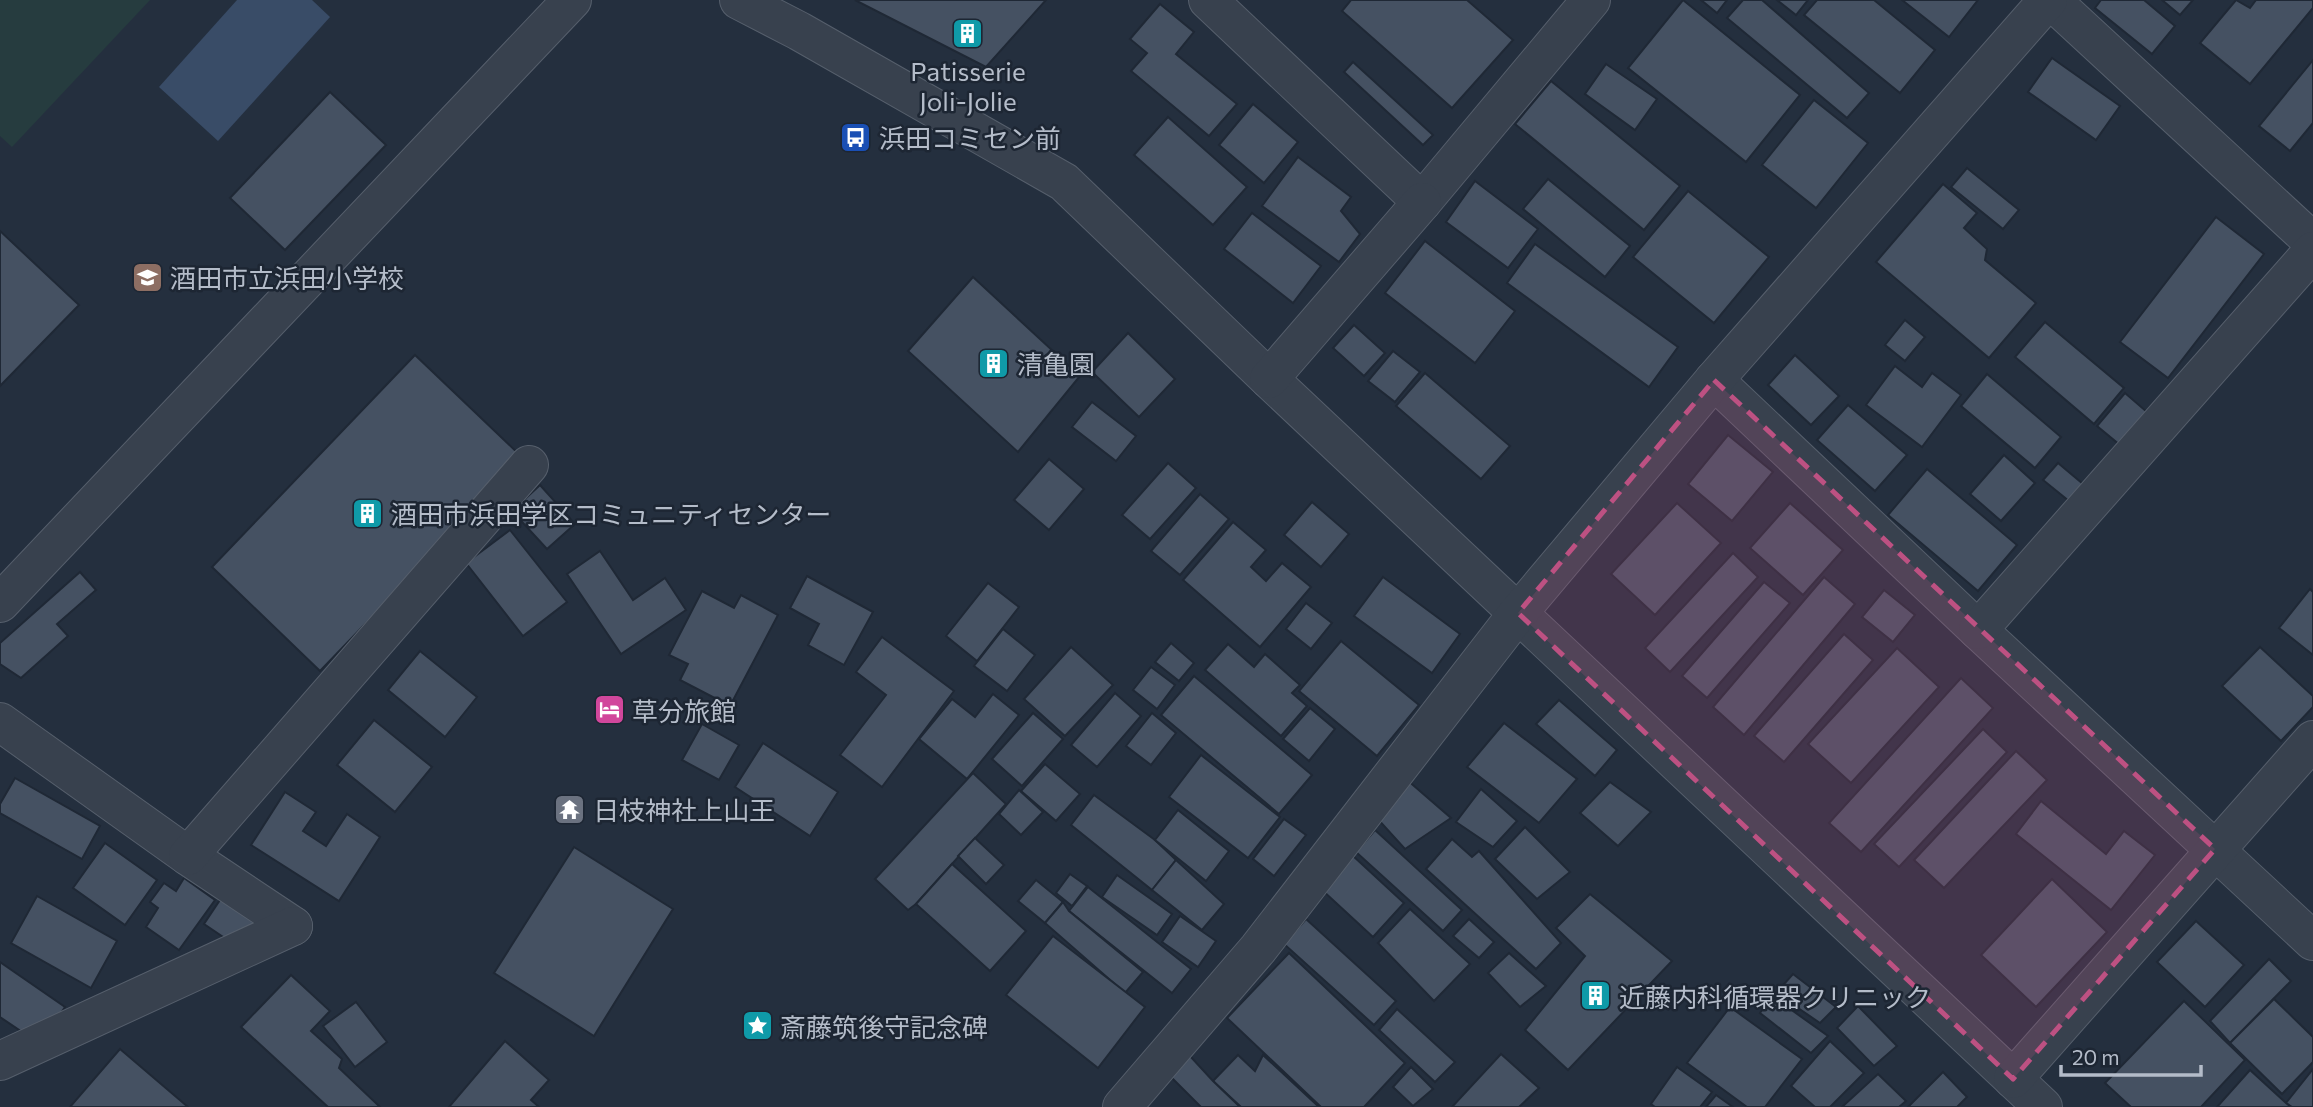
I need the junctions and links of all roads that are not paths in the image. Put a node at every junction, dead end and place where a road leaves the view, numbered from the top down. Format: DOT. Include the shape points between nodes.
graph roads {
  1 [pos="572,0"];
  2 [pos="739,0"];
  3 [pos="1208,0"];
  4 [pos="1591,0"];
  5 [pos="2050,0"];
  6 [pos="1422,202"];
  7 [pos="2313,242"];
  8 [pos="2313,251"];
  9 [pos="1269,379"];
  10 [pos="1714,380"];
  11 [pos="529,465"];
  12 [pos="0,603"];
  13 [pos="1518,613"];
  14 [pos="1978,630"];
  15 [pos="0,722"];
  16 [pos="2313,740"];
  17 [pos="2215,849"];
  18 [pos="188,856"];
  19 [pos="2313,941"];
  20 [pos="0,1061"];
  21 [pos="2013,1079"];
  22 [pos="1122,1107"];
  23 [pos="2043,1107"];
  1 -- 12 [label="street"];
  2 -- 9 [label="street" via="1064,182"];
  3 -- 6 [label="street"];
  4 -- 6 [label="street"];
  5 -- 7 [label="street"];
  5 -- 10 [label="street"];
  6 -- 9 [label="street"];
  8 -- 14 [label="street"];
  9 -- 13 [label="street"];
  10 -- 13 [label="street"];
  10 -- 14 [label="street"];
  11 -- 18 [label="street"];
  13 -- 21 [label="street"];
  13 -- 22 [label="street" via="1258,949"];
  14 -- 17 [label="street"];
  15 -- 18 [label="street"];
  16 -- 17 [label="street"];
  17 -- 19 [label="street"];
  17 -- 21 [label="street"];
  18 -- 20 [label="street" via="293,926"];
  21 -- 23 [label="street"];
}
